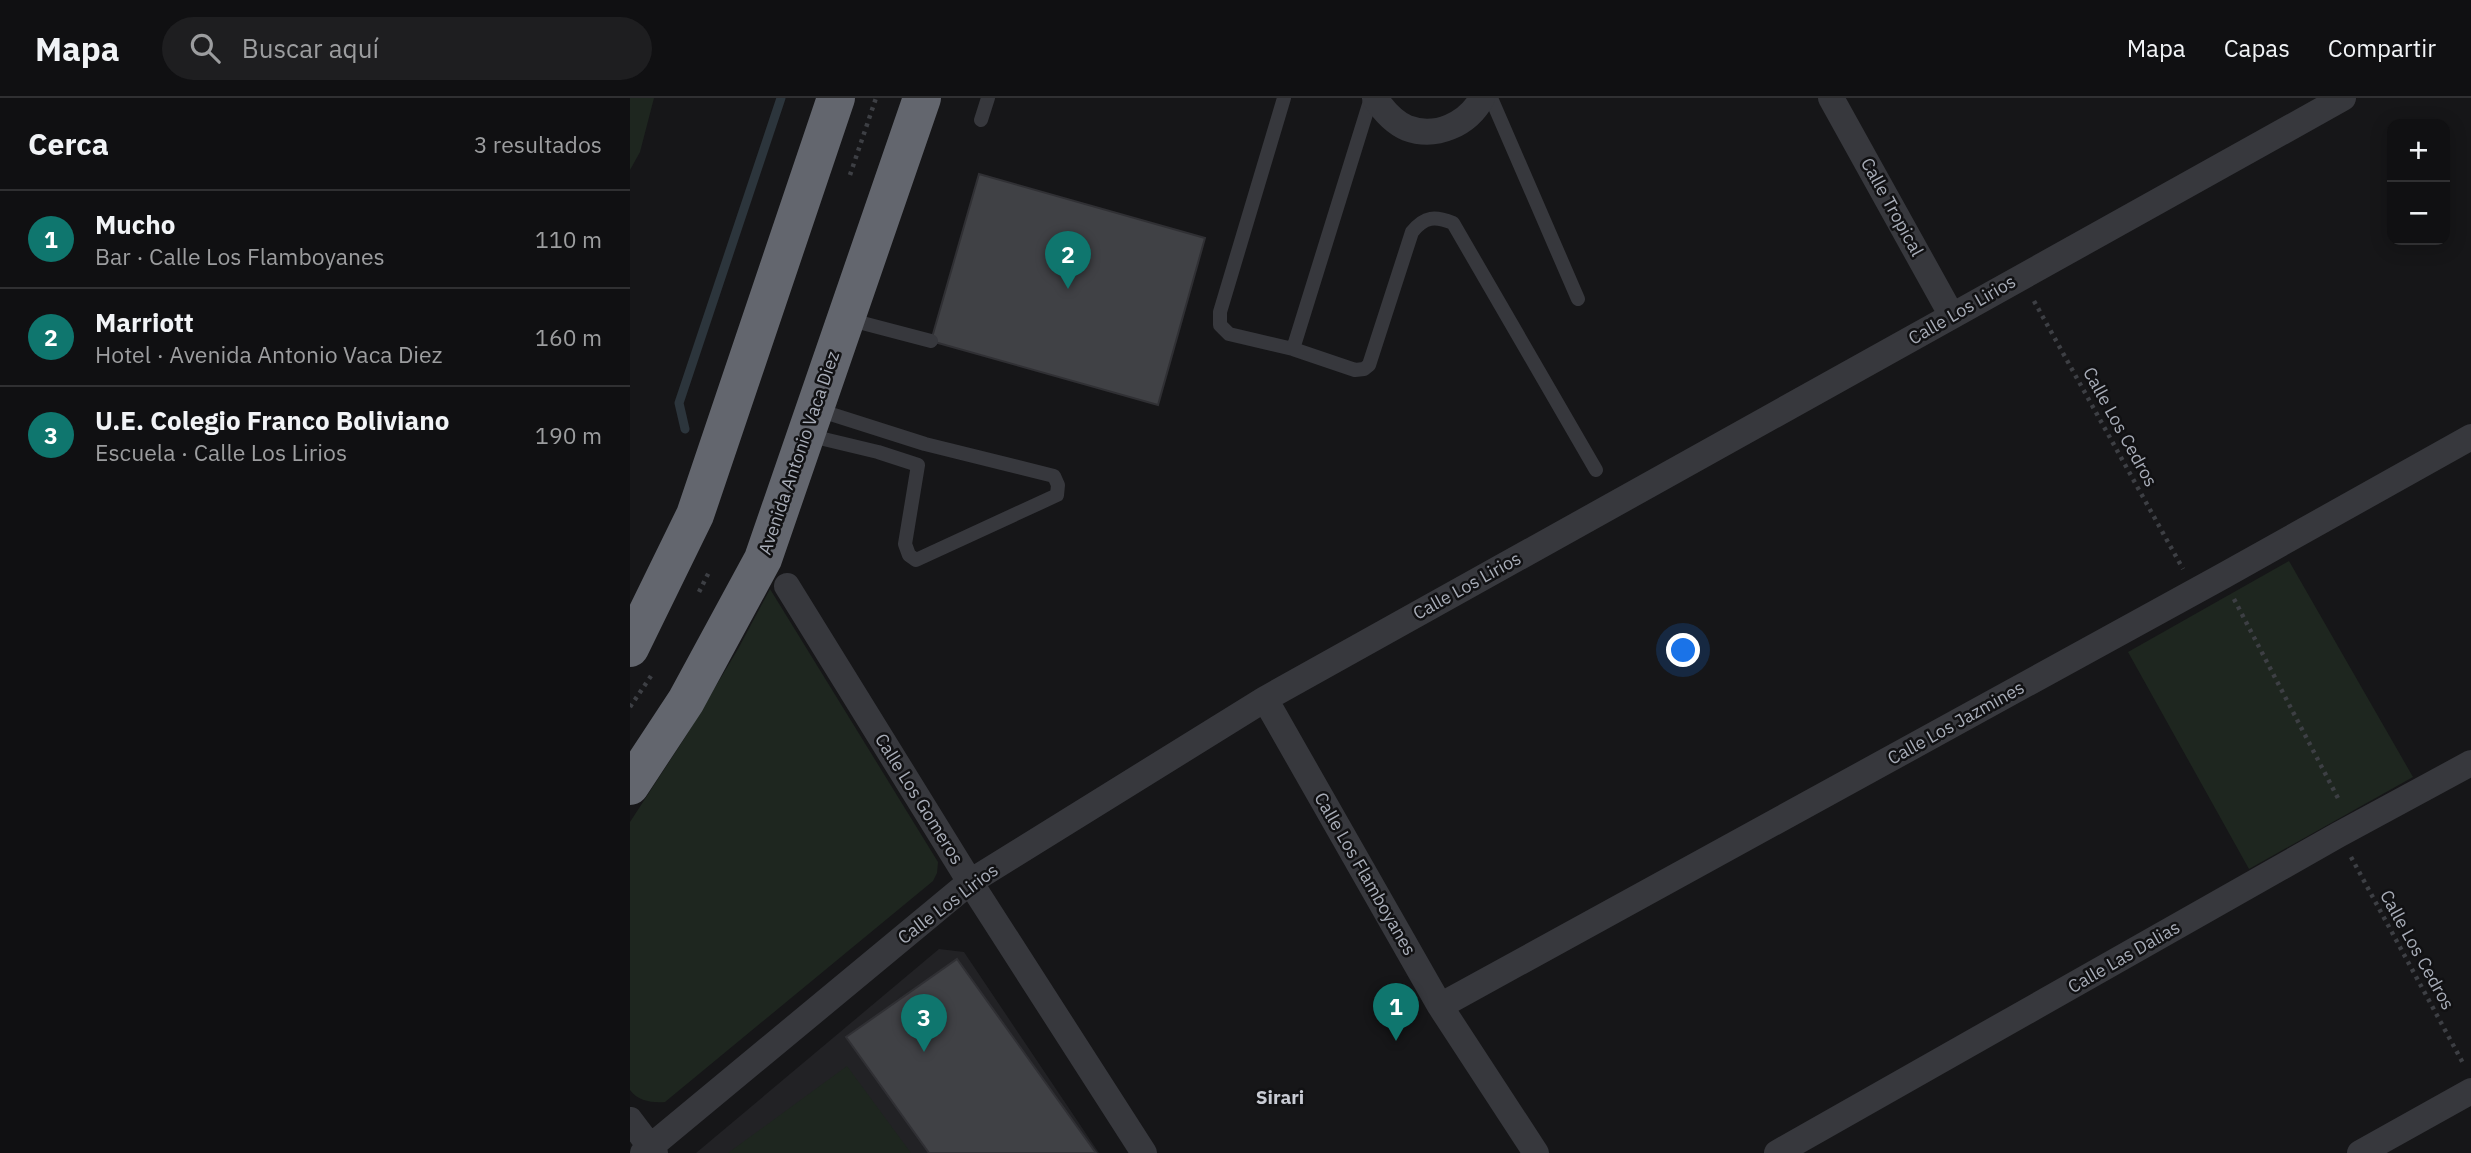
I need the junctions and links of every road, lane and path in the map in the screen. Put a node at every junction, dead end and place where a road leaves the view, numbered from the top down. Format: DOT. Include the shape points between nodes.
graph roads {
  1 [pos="836,98"];
  2 [pos="922,98"];
  3 [pos="988,98"];
  4 [pos="1284,98"];
  5 [pos="1373,98"];
  6 [pos="1482,98"];
  7 [pos="1491,98"];
  8 [pos="1831,98"];
  9 [pos="2343,98"];
  10 [pos="981,120"];
  11 [pos="2021,276"];
  12 [pos="1578,299"];
  13 [pos="1952,316"];
  14 [pos="845,319"];
  15 [pos="931,341"];
  16 [pos="1293,349"];
  17 [pos="810,422"];
  18 [pos="2471,437"];
  19 [pos="925,444"];
  20 [pos="918,466"];
  21 [pos="1596,470"];
  22 [pos="2223,576"];
  23 [pos="787,586"];
  24 [pos="2195,591"];
  25 [pos="630,648"];
  26 [pos="1265,699"];
  27 [pos="2471,763"];
  28 [pos="630,786"];
  29 [pos="2346,831"];
  30 [pos="970,882"];
  31 [pos="1440,1006"];
  32 [pos="2468,1078"];
  33 [pos="630,1120"];
  34 [pos="649,1151"];
  35 [pos="1144,1153"];
  36 [pos="1536,1153"];
  37 [pos="1777,1153"];
  38 [pos="2360,1153"];
  1 -- 25 [label="highway" via="695,515"];
  2 -- 14 [label="highway, Avenida Antonio Vaca Diez"];
  3 -- 10 [label="lane"];
  4 -- 16 [label="lane" via="1220,312 1220,325 1229,334"];
  5 -- 6 [label="street" via="1407,128 1432,132 1455,125 1475,110"];
  5 -- 16 [label="lane"];
  7 -- 12 [label="lane"];
  8 -- 13 [label="street, Calle Tropical"];
  9 -- 11 [label="street, Calle Los Lirios"];
  11 -- 13 [label="street, Calle Los Lirios"];
  11 -- 24 [label="path, Calle Los Cedros"];
  13 -- 26 [label="street, Calle Los Lirios"];
  14 -- 15 [label="lane"];
  14 -- 17 [label="highway, Avenida Antonio Vaca Diez"];
  16 -- 21 [label="lane" via="1355,370 1369,365 1412,232 1428,218 1438,217 1453,223"];
  17 -- 19 [label="lane"];
  17 -- 20 [label="lane"];
  17 -- 28 [label="highway, Avenida Antonio Vaca Diez" via="763,559 686,701"];
  18 -- 22 [label="street, Calle Los Jazmines"];
  19 -- 20 [label="lane"];
  19 -- 20 [label="lane" via="1054,476 1057,495 916,560 905,544"];
  22 -- 24 [label="street, Calle Los Jazmines"];
  22 -- 29 [label="path, Calle Los Cedros"];
  23 -- 30 [label="street, Calle Los Gomeros"];
  24 -- 31 [label="street, Calle Los Jazmines"];
  26 -- 30 [label="street, Calle Los Lirios"];
  26 -- 31 [label="street, Calle Los Flamboyanes"];
  27 -- 29 [label="street, Calle Las Dalias"];
  29 -- 32 [label="path, Calle Los Cedros"];
  29 -- 37 [label="street, Calle Las Dalias"];
  30 -- 34 [label="street, Calle Los Lirios"];
  30 -- 35 [label="street, Calle Los Gomeros"];
  31 -- 36 [label="street, Calle Los Flamboyanes"];
  32 -- 38 [label="street"];
  33 -- 34 [label="street"];
}
